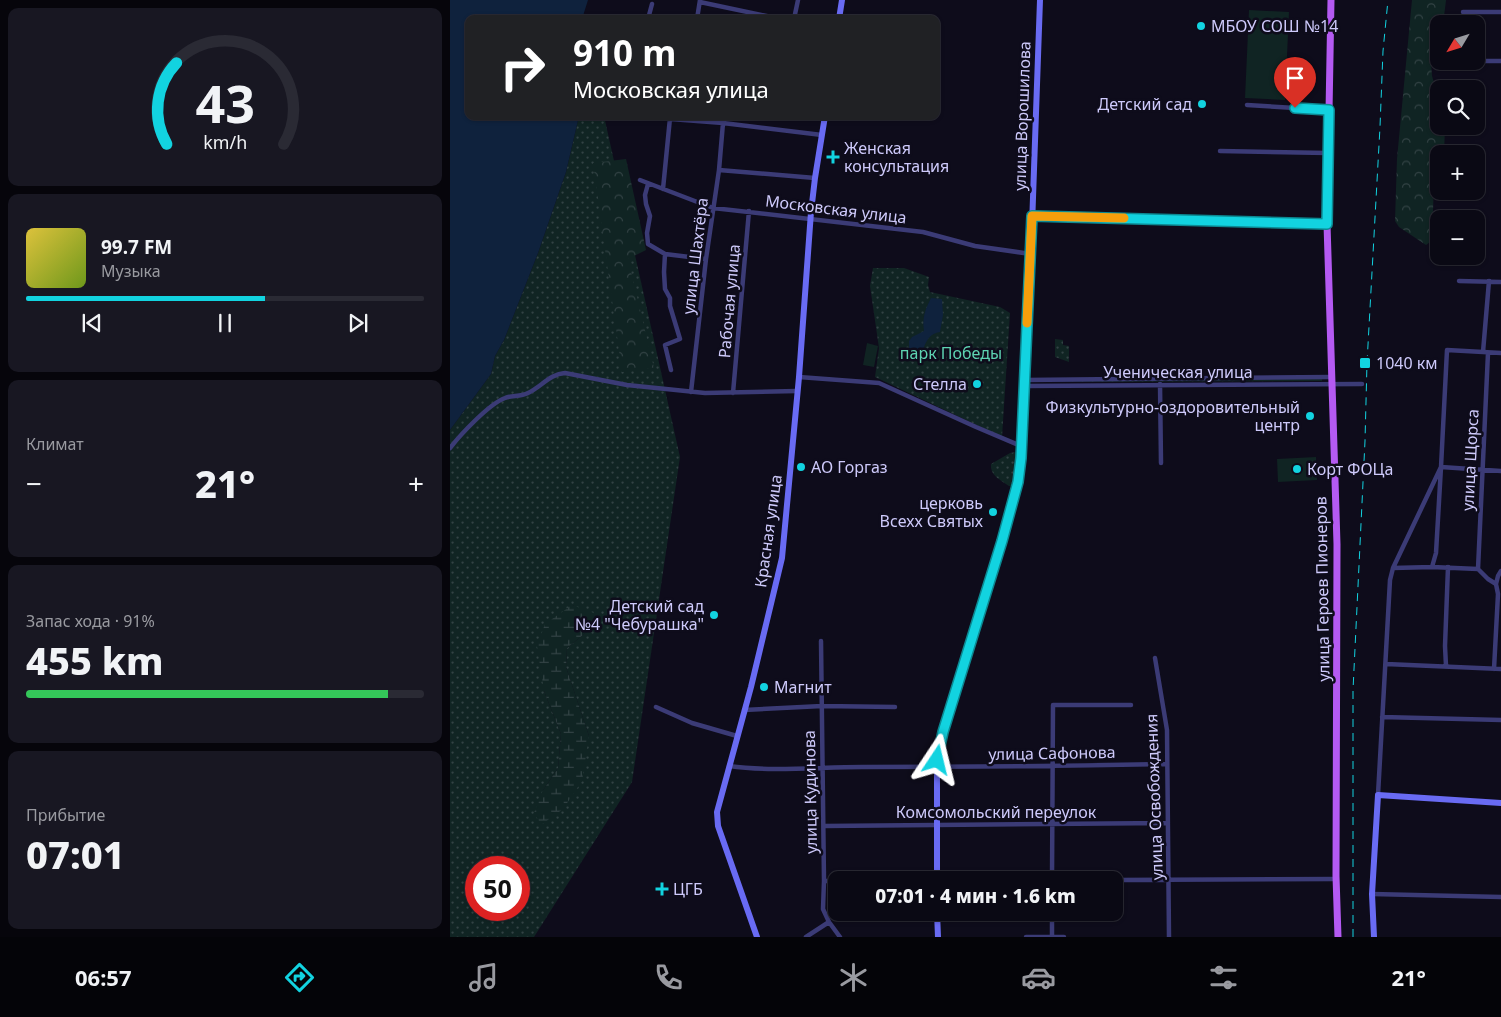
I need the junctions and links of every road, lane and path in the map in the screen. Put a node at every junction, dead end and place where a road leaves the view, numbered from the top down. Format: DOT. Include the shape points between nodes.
graph roads {
  1 [pos="798,0"];
  2 [pos="842,0"];
  3 [pos="1040,0"];
  4 [pos="1331,0"];
  5 [pos="700,1"];
  6 [pos="652,4"];
  7 [pos="1463,12"];
  8 [pos="1501,12"];
  9 [pos="649,15"];
  10 [pos="698,15"];
  11 [pos="763,15"];
  12 [pos="795,15"];
  13 [pos="840,15"];
  14 [pos="1485,61"];
  15 [pos="1501,61"];
  16 [pos="1247,105"];
  17 [pos="1329,110"];
  18 [pos="670,120"];
  19 [pos="691,120"];
  20 [pos="824,120"];
  21 [pos="722,123"];
  22 [pos="822,135"];
  23 [pos="1220,151"];
  24 [pos="1328,153"];
  25 [pos="719,170"];
  26 [pos="814,178"];
  27 [pos="640,180"];
  28 [pos="648,184"];
  29 [pos="663,189"];
  30 [pos="713,208"];
  31 [pos="749,211"];
  32 [pos="1032,216"];
  33 [pos="810,220"];
  34 [pos="1327,224"];
  35 [pos="665,254"];
  36 [pos="1031,254"];
  37 [pos="706,259"];
  38 [pos="1459,281"];
  39 [pos="1489,281"];
  40 [pos="1501,282"];
  41 [pos="1485,353"];
  42 [pos="1501,353"];
  43 [pos="671,370"];
  44 [pos="799,377"];
  45 [pos="1331,380"];
  46 [pos="1024,383"];
  47 [pos="1160,384"];
  48 [pos="1362,384"];
  49 [pos="797,391"];
  50 [pos="691,392"];
  51 [pos="733,393"];
  52 [pos="1021,446"];
  53 [pos="450,448"];
  54 [pos="1160,463"];
  55 [pos="1441,467"];
  56 [pos="1482,470"];
  57 [pos="1501,471"];
  58 [pos="1432,567"];
  59 [pos="1448,567"];
  60 [pos="1393,568"];
  61 [pos="1478,569"];
  62 [pos="1501,571"];
  63 [pos="1496,584"];
  64 [pos="820,641"];
  65 [pos="1155,658"];
  66 [pos="1386,664"];
  67 [pos="1446,666"];
  68 [pos="1494,669"];
  69 [pos="1501,669"];
  70 [pos="1131,705"];
  71 [pos="822,706"];
  72 [pos="656,707"];
  73 [pos="895,707"];
  74 [pos="744,710"];
  75 [pos="1382,718"];
  76 [pos="1501,720"];
  77 [pos="737,736"];
  78 [pos="1167,764"];
  79 [pos="729,766"];
  80 [pos="1052,766"];
  81 [pos="822,767"];
  82 [pos="937,767"];
  83 [pos="1378,795"];
  84 [pos="1501,803"];
  85 [pos="1168,823"];
  86 [pos="937,825"];
  87 [pos="1053,825"];
  88 [pos="824,826"];
  89 [pos="937,871"];
  90 [pos="1052,871"];
  91 [pos="1336,879"];
  92 [pos="1123,880"];
  93 [pos="1169,880"];
  94 [pos="824,881"];
  95 [pos="828,881"];
  96 [pos="1372,894"];
  97 [pos="1501,897"];
  98 [pos="938,921"];
  99 [pos="1052,921"];
  100 [pos="829,922"];
  101 [pos="757,937"];
  102 [pos="806,937"];
  103 [pos="840,937"];
  104 [pos="938,937"];
  105 [pos="1026,937"];
  106 [pos="1052,937"];
  107 [pos="1064,937"];
  108 [pos="1169,937"];
  109 [pos="1338,937"];
  110 [pos="1374,937"];
  1 -- 12 [label="street"];
  2 -- 13 [label="street"];
  3 -- 32 [label="street, улица Ворошилова"];
  4 -- 17 [label="main road, улица Героев Пионеров"];
  5 -- 10 [label="street"];
  5 -- 11 [label="street"];
  6 -- 9 [label="street"];
  7 -- 8 [label="street"];
  14 -- 15 [label="street"];
  16 -- 17 [label="street"];
  17 -- 24 [label="main road, улица Героев Пионеров"];
  18 -- 29 [label="street"];
  19 -- 21 [label="street"];
  20 -- 22 [label="street, Красная улица"];
  21 -- 22 [label="street"];
  21 -- 25 [label="street, улица Шахтёра"];
  22 -- 26 [label="street, Красная улица"];
  23 -- 24 [label="street"];
  24 -- 34 [label="main road, улица Героев Пионеров"];
  25 -- 26 [label="street"];
  25 -- 30 [label="street, улица Шахтёра"];
  26 -- 33 [label="street, Красная улица"];
  27 -- 28 [label="street, Московская улица"];
  28 -- 29 [label="street, Московская улица"];
  28 -- 35 [label="street" via="645,195 650,216 648,244"];
  29 -- 30 [label="street, Московская улица"];
  30 -- 31 [label="street, Московская улица"];
  30 -- 37 [label="street, улица Шахтёра"];
  31 -- 33 [label="street, Московская улица"];
  31 -- 51 [label="street, Рабочая улица"];
  32 -- 34 [label="street"];
  32 -- 36 [label="street, улица Ворошилова"];
  33 -- 36 [label="street, Московская улица" via="922,232 975,246"];
  33 -- 44 [label="street, Красная улица"];
  34 -- 45 [label="main road, улица Героев Пионеров"];
  35 -- 37 [label="street"];
  35 -- 43 [label="street" via="664,289 670,298 680,339 665,345"];
  36 -- 46 [label="street, улица Ворошилова"];
  37 -- 50 [label="street, улица Шахтёра"];
  38 -- 39 [label="street"];
  39 -- 40 [label="street"];
  39 -- 41 [label="street, улица Щорса"];
  41 -- 42 [label="street"];
  41 -- 55 [label="street" via="1447,350"];
  41 -- 56 [label="street, улица Щорса"];
  44 -- 49 [label="street, Красная улица"];
  44 -- 52 [label="street" via="879,383"];
  45 -- 46 [label="street, Ученическая улица"];
  45 -- 47 [label="street, Ученическая улица"];
  45 -- 48 [label="street"];
  45 -- 91 [label="main road, улица Героев Пионеров" via="1336,544"];
  46 -- 47 [label="street, Ученическая улица"];
  46 -- 52 [label="street, улица Ворошилова"];
  47 -- 54 [label="street"];
  49 -- 51 [label="street"];
  49 -- 74 [label="street, Красная улица" via="782,558"];
  50 -- 51 [label="street"];
  50 -- 53 [label="street" via="557,374 528,393 500,400"];
  52 -- 82 [label="street, улица Ворошилова" via="1015,493 943,732"];
  55 -- 56 [label="street"];
  55 -- 58 [label="street" via="1436,553"];
  55 -- 60 [label="street"];
  56 -- 57 [label="street"];
  56 -- 61 [label="street, улица Щорса"];
  58 -- 59 [label="street"];
  58 -- 60 [label="street"];
  59 -- 61 [label="street"];
  59 -- 67 [label="street"];
  60 -- 66 [label="street" via="1388,595"];
  61 -- 63 [label="street"];
  62 -- 63 [label="street"];
  63 -- 68 [label="street"];
  64 -- 71 [label="street, улица Кудинова"];
  65 -- 78 [label="street, улица Освобождения" via="1167,730"];
  66 -- 67 [label="street"];
  66 -- 75 [label="street"];
  67 -- 68 [label="street"];
  68 -- 69 [label="street"];
  70 -- 80 [label="street" via="1053,705"];
  71 -- 73 [label="street"];
  71 -- 74 [label="street"];
  71 -- 81 [label="street, улица Кудинова"];
  72 -- 77 [label="street" via="692,723"];
  74 -- 77 [label="street, Красная улица"];
  75 -- 76 [label="street"];
  75 -- 83 [label="street"];
  77 -- 79 [label="street, Красная улица"];
  78 -- 80 [label="street, улица Сафонова"];
  78 -- 85 [label="street, улица Освобождения"];
  79 -- 81 [label="street, улица Сафонова" via="751,769"];
  79 -- 101 [label="street, Красная улица" via="717,812 718,826"];
  80 -- 82 [label="street, улица Сафонова"];
  80 -- 87 [label="street"];
  81 -- 82 [label="street, улица Сафонова"];
  81 -- 88 [label="street, улица Кудинова"];
  82 -- 86 [label="street, улица Ворошилова"];
  83 -- 84 [label="street"];
  83 -- 96 [label="street"];
  85 -- 87 [label="street, Комсомольский переулок"];
  85 -- 93 [label="street, улица Освобождения"];
  86 -- 87 [label="street, Комсомольский переулок"];
  86 -- 88 [label="street, Комсомольский переулок"];
  86 -- 89 [label="street, улица Ворошилова"];
  87 -- 90 [label="street"];
  88 -- 94 [label="street, улица Кудинова"];
  91 -- 93 [label="street"];
  91 -- 109 [label="main road, улица Героев Пионеров"];
  92 -- 93 [label="street"];
  93 -- 108 [label="street, улица Освобождения"];
  94 -- 95 [label="street"];
  94 -- 100 [label="street, улица Кудинова" via="823,909"];
  96 -- 97 [label="street"];
  96 -- 110 [label="street"];
  98 -- 104 [label="street"];
  99 -- 106 [label="street"];
  100 -- 102 [label="street"];
  100 -- 103 [label="street, улица Кудинова"];
  105 -- 106 [label="street"];
  106 -- 107 [label="street"];
}
